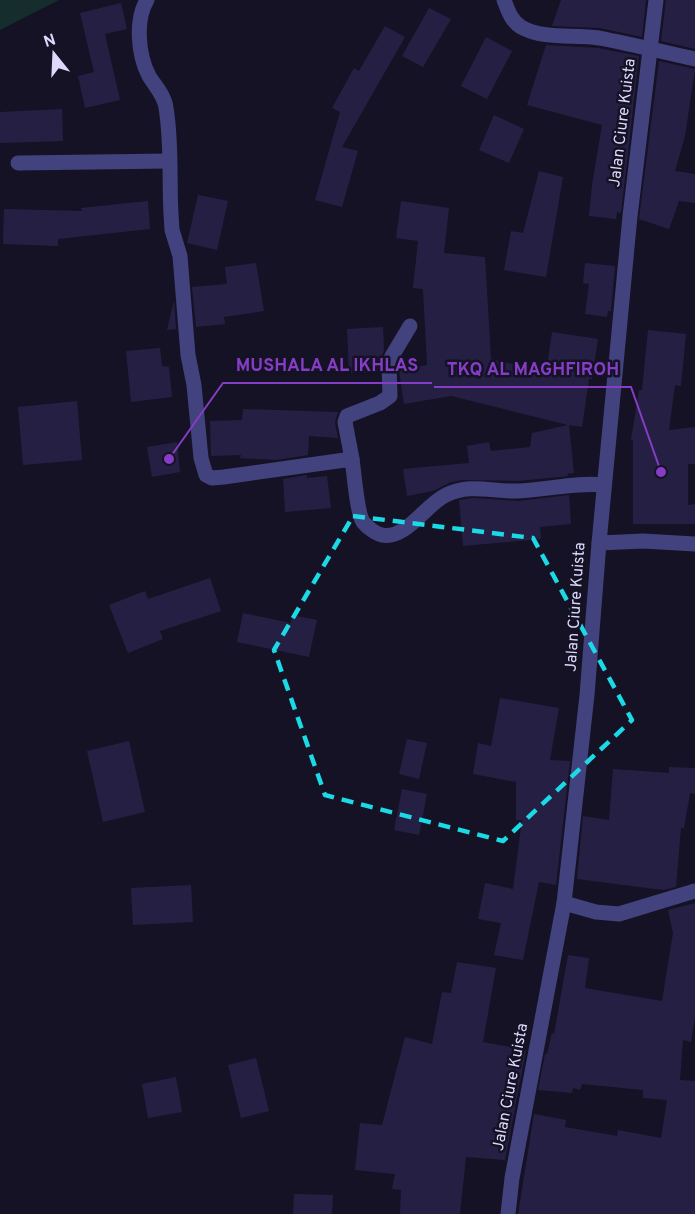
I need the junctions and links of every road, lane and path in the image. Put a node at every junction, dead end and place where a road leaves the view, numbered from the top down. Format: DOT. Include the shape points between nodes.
graph roads {
  1 [pos="147,0"];
  2 [pos="504,0"];
  3 [pos="656,0"];
  4 [pos="651,50"];
  5 [pos="695,59"];
  6 [pos="169,161"];
  7 [pos="18,163"];
  8 [pos="410,326"];
  9 [pos="352,459"];
  10 [pos="604,485"];
  11 [pos="599,543"];
  12 [pos="695,544"];
  13 [pos="695,891"];
  14 [pos="564,903"];
  15 [pos="508,1214"];
  1 -- 6 [label="street" via="141,21 141,54 166,106"];
  2 -- 4 [label="street" via="514,22 522,28"];
  3 -- 4 [label="street, Jalan Ciure Kuista"];
  4 -- 5 [label="street"];
  4 -- 10 [label="street, Jalan Ciure Kuista" via="630,216"];
  6 -- 7 [label="street"];
  6 -- 9 [label="street" via="172,230 180,256 204,472 209,477 224,477"];
  8 -- 9 [label="street" via="389,365 390,396 347,416"];
  9 -- 10 [label="street" via="362,519 381,535 408,527 428,507 457,491"];
  10 -- 11 [label="street, Jalan Ciure Kuista"];
  11 -- 12 [label="street"];
  11 -- 14 [label="street, Jalan Ciure Kuista"];
  13 -- 14 [label="street" via="620,914"];
  14 -- 15 [label="street, Jalan Ciure Kuista"];
}
